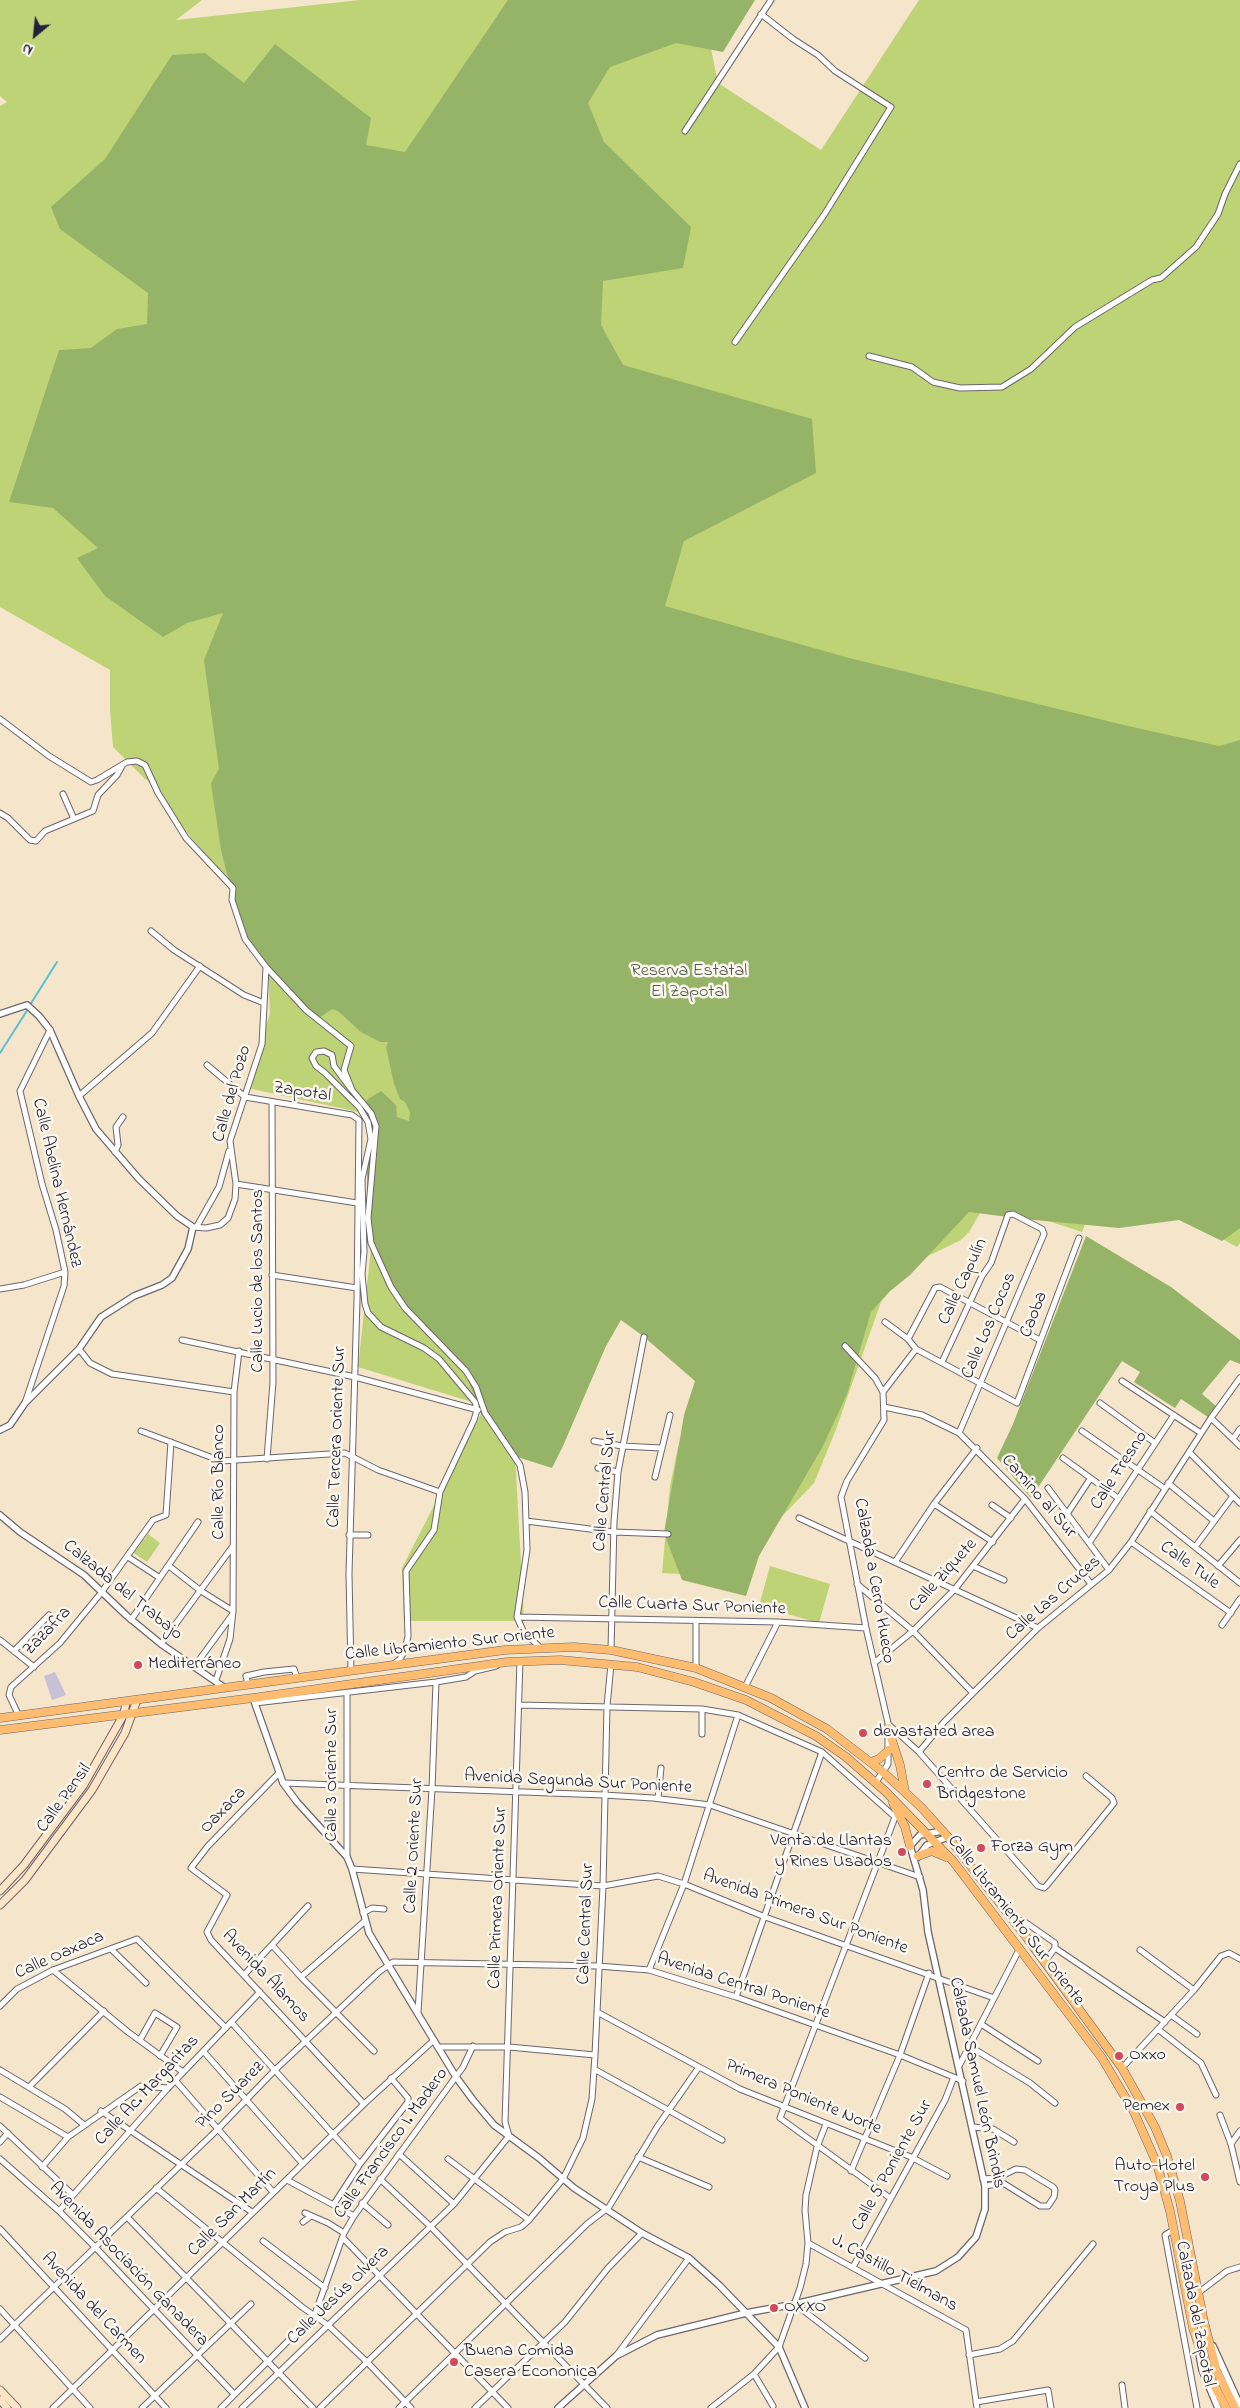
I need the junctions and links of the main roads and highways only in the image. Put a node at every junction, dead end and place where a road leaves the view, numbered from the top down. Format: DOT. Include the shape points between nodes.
graph roads {
  1 [pos="137,1700"];
  2 [pos="126,1702"];
  3 [pos="134,1713"];
  4 [pos="124,1714"];
  5 [pos="0,1718"];
  6 [pos="888,1725"];
  7 [pos="0,1730"];
  8 [pos="889,1750"];
  9 [pos="872,1762"];
  10 [pos="885,1791"];
  11 [pos="905,1792"];
  12 [pos="910,1846"];
  13 [pos="917,1860"];
  14 [pos="953,1861"];
  15 [pos="0,1891"];
  16 [pos="0,1905"];
  17 [pos="0,2390"];
  18 [pos="0,2400"];
  19 [pos="8,2408"];
  20 [pos="17,2408"];
  21 [pos="1226,2408"];
  22 [pos="1235,2408"];
  1 -- 2 [label="main road, Calle Libramiento Sur Oriente"];
  1 -- 3 [label="main road, Calle Pensil"];
  1 -- 9 [label="main road, Calle Libramiento Sur Oriente" via="505,1650 574,1647 611,1650 696,1668 771,1698 827,1729"];
  2 -- 4 [label="main road, Calle Pensil"];
  2 -- 5 [label="main road, Calle Libramiento Sur Oriente"];
  3 -- 4 [label="main road, Calle Libramiento Sur Oriente"];
  3 -- 10 [label="main road, Calle Libramiento Sur Oriente" via="254,1700 507,1662 560,1660 611,1663 675,1677 746,1700 816,1736"];
  3 -- 16 [label="main road, Calle Pensil" via="92,1790 25,1880"];
  4 -- 7 [label="main road, Calle Libramiento Sur Oriente"];
  4 -- 15 [label="main road, Calle Pensil" via="83,1786 24,1865"];
  6 -- 11 [label="main road"];
  8 -- 9 [label="main road"];
  9 -- 11 [label="main road, Calle Libramiento Sur Oriente"];
  10 -- 12 [label="main road" via="905,1827"];
  10 -- 14 [label="main road, Calle Libramiento Sur Oriente"];
  11 -- 22 [label="main road, Calle Libramiento Sur Oriente" via="945,1834 1122,2068 1155,2127 1180,2201 1217,2372"];
  13 -- 14 [label="main road" via="932,1851"];
  14 -- 21 [label="main road, Calle Libramiento Sur Oriente" via="1102,2058 1134,2112 1157,2164 1193,2328 1208,2373"];
  17 -- 20 [label="main road"];
  18 -- 19 [label="main road"];
}
